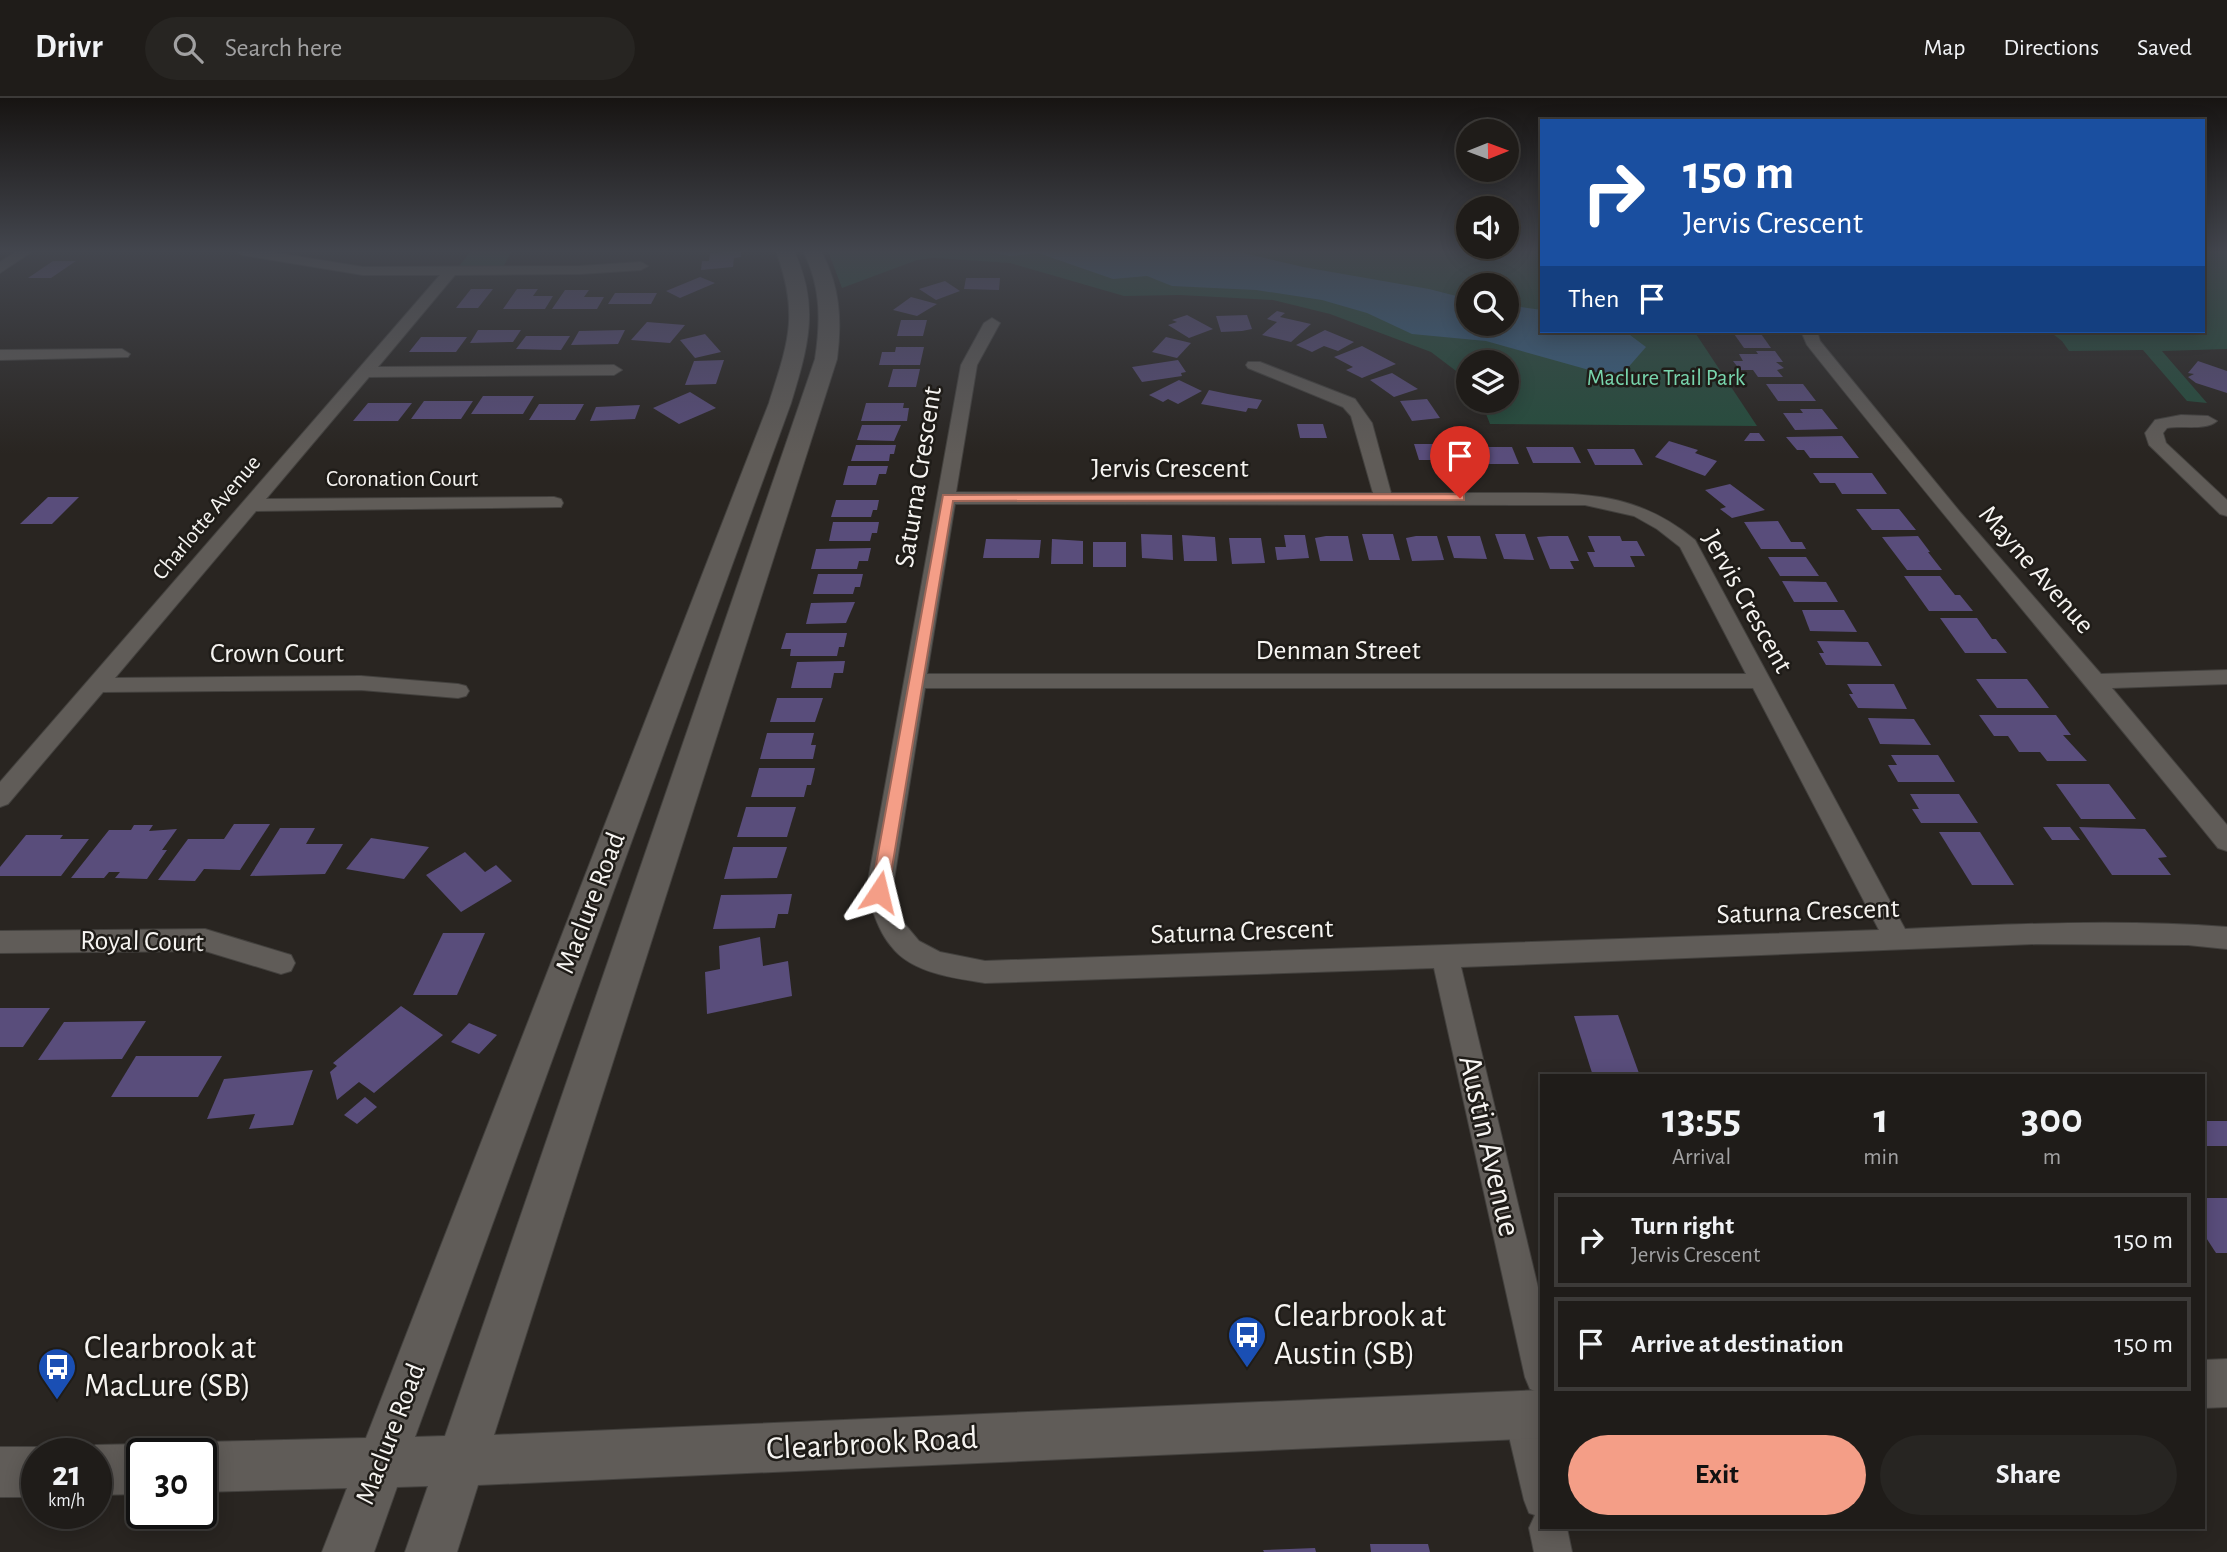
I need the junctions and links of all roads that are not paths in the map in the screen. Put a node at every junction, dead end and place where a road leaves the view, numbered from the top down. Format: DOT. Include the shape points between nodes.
graph roads {
  1 [pos="410,319"];
  2 [pos="800,319"];
  3 [pos="831,319"];
  4 [pos="992,323"];
  5 [pos="1810,333"];
  6 [pos="122,354"];
  7 [pos="0,355"];
  8 [pos="1254,365"];
  9 [pos="614,370"];
  10 [pos="364,372"];
  11 [pos="2208,421"];
  12 [pos="1383,497"];
  13 [pos="947,498"];
  14 [pos="554,503"];
  15 [pos="251,505"];
  16 [pos="2227,510"];
  17 [pos="2227,677"];
  18 [pos="916,681"];
  19 [pos="1760,681"];
  20 [pos="2095,681"];
  21 [pos="97,685"];
  22 [pos="458,691"];
  23 [pos="0,798"];
  24 [pos="2227,842"];
  25 [pos="2227,939"];
  26 [pos="1898,941"];
  27 [pos="0,942"];
  28 [pos="1445,957"];
  29 [pos="281,962"];
  30 [pos="2227,1382"];
  31 [pos="2205,1384"];
  32 [pos="1535,1402"];
  33 [pos="461,1461"];
  34 [pos="380,1462"];
  35 [pos="217,1467"];
  36 [pos="0,1472"];
  37 [pos="21,1472"];
  38 [pos="1540,1472"];
  39 [pos="1548,1529"];
  40 [pos="348,1552"];
  41 [pos="431,1552"];
  42 [pos="1553,1552"];
  1 -- 10 [label="street, Charlotte Avenue"];
  2 -- 34 [label="main road, Maclure Road" via="780,403"];
  3 -- 33 [label="main road, Maclure Road" via="826,359"];
  4 -- 13 [label="street, Saturna Crescent" via="969,365"];
  5 -- 20 [label="street, Mayne Avenue" via="1953,516"];
  6 -- 7 [label="street"];
  8 -- 12 [label="street" via="1349,403 1363,423"];
  9 -- 10 [label="street"];
  10 -- 15 [label="street, Charlotte Avenue"];
  11 -- 16 [label="street" via="2161,424 2154,433 2158,445"];
  12 -- 13 [label="street, Jervis Crescent"];
  12 -- 19 [label="street, Jervis Crescent" via="1585,499 1616,503 1653,516 1688,544"];
  13 -- 18 [label="street, Saturna Crescent"];
  14 -- 15 [label="street, Coronation Court"];
  15 -- 21 [label="street, Charlotte Avenue"];
  17 -- 20 [label="street"];
  18 -- 19 [label="street, Denman Street"];
  18 -- 28 [label="street, Saturna Crescent" via="879,892 894,931 917,954 945,966 985,972"];
  19 -- 26 [label="street, Jervis Crescent"];
  20 -- 24 [label="street, Mayne Avenue"];
  21 -- 22 [label="street, Crown Court" via="361,683"];
  21 -- 23 [label="street, Charlotte Avenue"];
  25 -- 26 [label="street, Saturna Crescent" via="2036,934"];
  26 -- 28 [label="street, Saturna Crescent"];
  27 -- 29 [label="street, Royal Court" via="205,940"];
  28 -- 32 [label="street, Austin Avenue"];
  30 -- 31 [label="main road"];
  32 -- 33 [label="main road, Clearbrook Road"];
  32 -- 38 [label="street, Austin Avenue"];
  33 -- 34 [label="main road, Clearbrook Road"];
  33 -- 41 [label="main road, Maclure Road"];
  34 -- 35 [label="main road, Clearbrook Road"];
  34 -- 40 [label="main road, Maclure Road"];
  36 -- 37 [label="main road"];
  39 -- 42 [label="street"];
}
